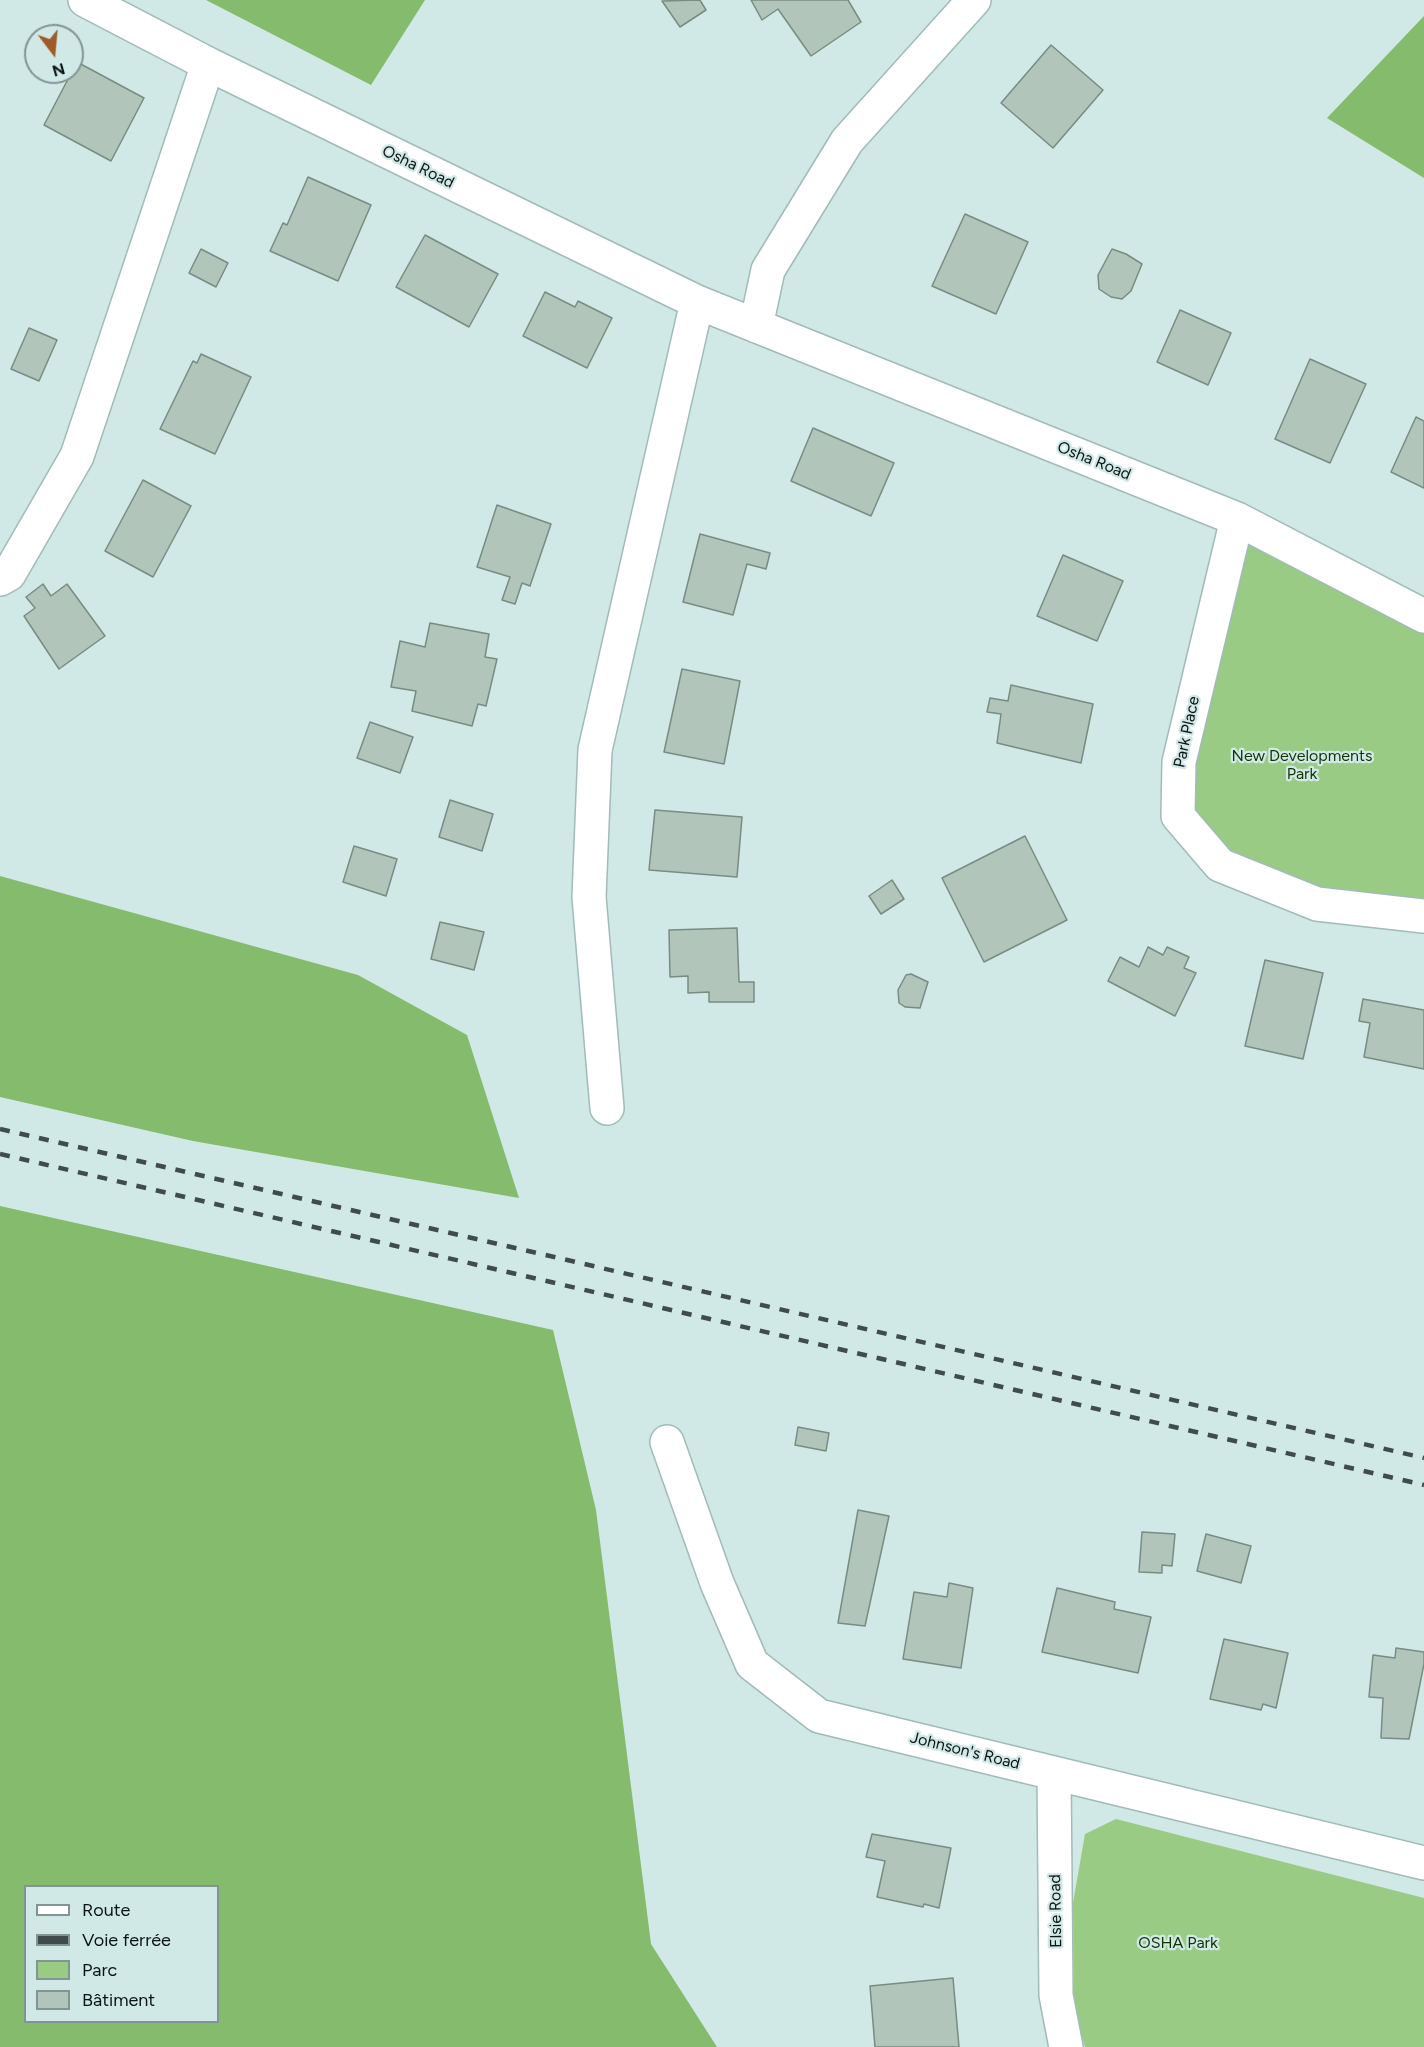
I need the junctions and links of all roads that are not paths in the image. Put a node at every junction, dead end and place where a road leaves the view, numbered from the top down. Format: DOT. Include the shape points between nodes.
graph roads {
  1 [pos="85,0"];
  2 [pos="974,0"];
  3 [pos="208,64"];
  4 [pos="697,302"];
  5 [pos="756,326"];
  6 [pos="1237,519"];
  7 [pos="0,579"];
  8 [pos="1424,616"];
  9 [pos="1424,916"];
  10 [pos="607,1108"];
  11 [pos="667,1442"];
  12 [pos="1054,1773"];
  13 [pos="1424,1863"];
  14 [pos="1066,2047"];
  1 -- 3 [label="street, Osha Road"];
  2 -- 5 [label="street" via="847,141 768,270"];
  3 -- 4 [label="street, Osha Road"];
  3 -- 7 [label="street" via="77,456 9,574"];
  4 -- 5 [label="street, Osha Road"];
  4 -- 10 [label="street" via="595,750 589,897"];
  5 -- 6 [label="street, Osha Road"];
  6 -- 8 [label="street, Osha Road"];
  6 -- 9 [label="street, Park Place" via="1179,762 1178,816 1220,865 1295,896 1317,904"];
  11 -- 12 [label="street, Johnson's Road" via="717,1583 752,1664 819,1716"];
  12 -- 13 [label="street, Johnson's Road"];
  12 -- 14 [label="street, Elsie Road" via="1056,1995"];
}
